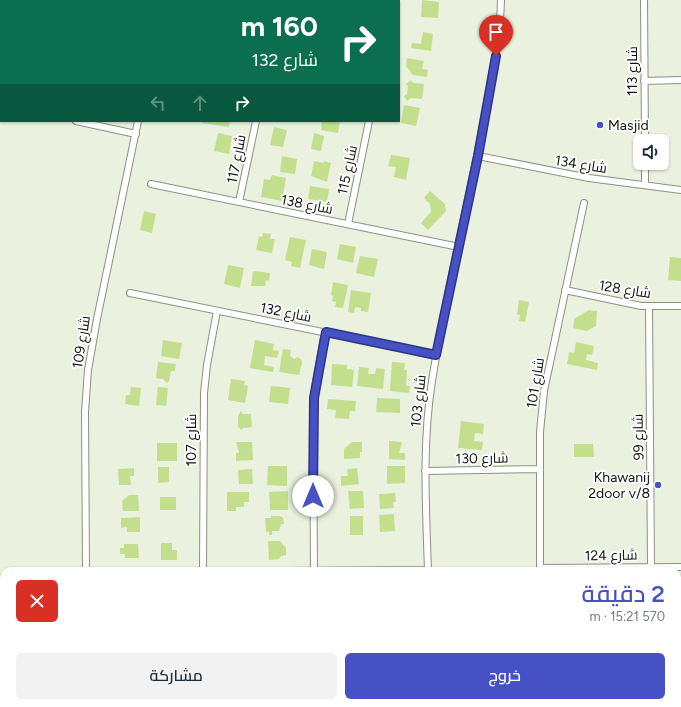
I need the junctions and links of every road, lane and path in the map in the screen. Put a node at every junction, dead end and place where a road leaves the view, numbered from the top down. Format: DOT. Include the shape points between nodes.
graph roads {
  1 [pos="501,0"];
  2 [pos="644,0"];
  3 [pos="681,80"];
  4 [pos="644,81"];
  5 [pos="81,122"];
  6 [pos="138,122"];
  7 [pos="256,122"];
  8 [pos="369,122"];
  9 [pos="136,134"];
  10 [pos="645,134"];
  11 [pos="478,156"];
  12 [pos="645,170"];
  13 [pos="151,184"];
  14 [pos="645,185"];
  15 [pos="681,190"];
  16 [pos="239,202"];
  17 [pos="584,203"];
  18 [pos="348,224"];
  19 [pos="459,247"];
  20 [pos="565,290"];
  21 [pos="130,293"];
  22 [pos="649,306"];
  23 [pos="681,306"];
  24 [pos="217,311"];
  25 [pos="326,332"];
  26 [pos="436,355"];
  27 [pos="539,469"];
  28 [pos="426,471"];
  29 [pos="86,567"];
  30 [pos="203,567"];
  31 [pos="314,567"];
  32 [pos="428,567"];
  33 [pos="540,567"];
  34 [pos="651,567"];
  35 [pos="681,567"];
  1 -- 11 [label="street, شارع 103" via="498,43"];
  2 -- 4 [label="street, شارع 113"];
  3 -- 4 [label="street"];
  4 -- 10 [label="street, شارع 113"];
  5 -- 9 [label="street"];
  6 -- 9 [label="street, شارع 109"];
  7 -- 16 [label="street, شارع 117"];
  8 -- 18 [label="street, شارع 115"];
  9 -- 29 [label="street, شارع 109" via="88,370 85,412"];
  11 -- 14 [label="street, شارع 134" via="533,169"];
  11 -- 19 [label="street, شارع 103"];
  12 -- 14 [label="street"];
  13 -- 16 [label="street, شارع 138"];
  14 -- 15 [label="street, شارع 134"];
  16 -- 18 [label="street, شارع 138"];
  17 -- 20 [label="street, شارع 101"];
  18 -- 19 [label="street, شارع 138"];
  19 -- 26 [label="street, شارع 103"];
  20 -- 22 [label="street, شارع 128"];
  20 -- 27 [label="street, شارع 101" via="544,391"];
  21 -- 24 [label="street, شارع 132"];
  22 -- 23 [label="street, شارع 128"];
  22 -- 34 [label="street, شارع 99"];
  24 -- 25 [label="street, شارع 132"];
  24 -- 30 [label="street, شارع 107" via="204,393"];
  25 -- 26 [label="street, شارع 132"];
  25 -- 31 [label="street" via="316,382 313,415"];
  26 -- 28 [label="street, شارع 103" via="428,409"];
  27 -- 28 [label="street, شارع 130"];
  27 -- 33 [label="street, شارع 101"];
  28 -- 32 [label="street, شارع 103"];
  34 -- 35 [label="street, شارع 124"];
}
